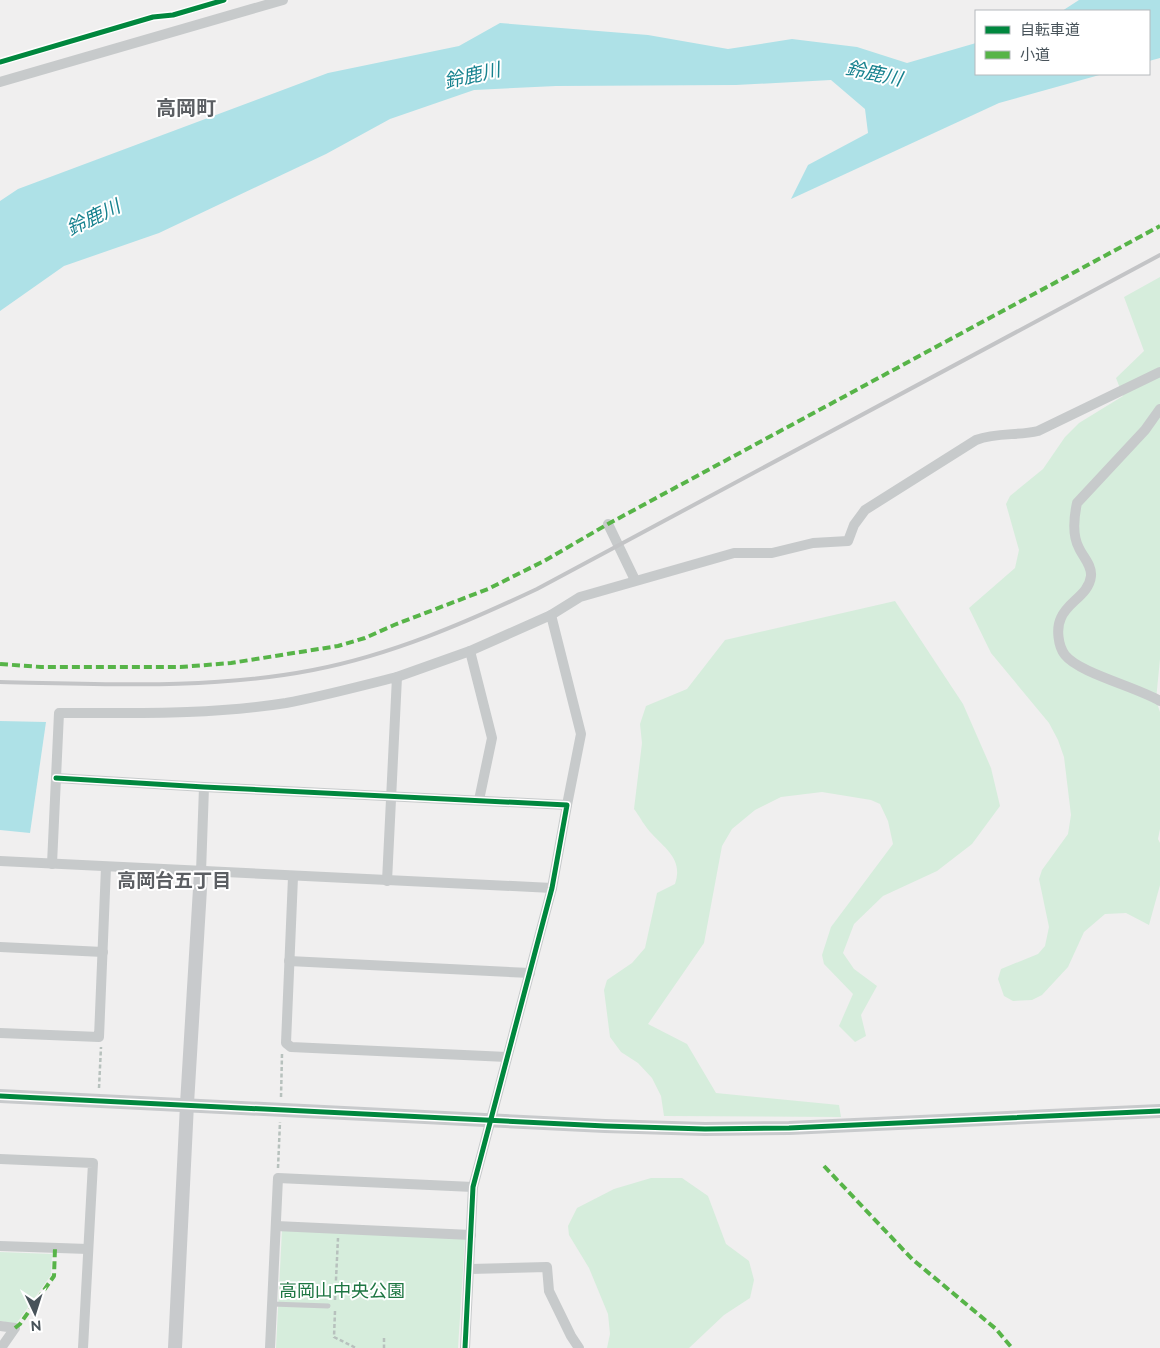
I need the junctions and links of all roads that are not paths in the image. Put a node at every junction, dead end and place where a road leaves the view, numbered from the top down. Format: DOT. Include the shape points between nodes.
graph roads {
  1 [pos="282,0"];
  2 [pos="0,82"];
  3 [pos="1160,372"];
  4 [pos="1160,409"];
  5 [pos="608,524"];
  6 [pos="635,580"];
  7 [pos="550,615"];
  8 [pos="470,651"];
  9 [pos="397,677"];
  10 [pos="1160,701"];
  11 [pos="56,778"];
  12 [pos="204,787"];
  13 [pos="391,796"];
  14 [pos="479,800"];
  15 [pos="567,805"];
  16 [pos="0,862"];
  17 [pos="52,864"];
  18 [pos="106,867"];
  19 [pos="201,872"];
  20 [pos="293,877"];
  21 [pos="387,881"];
  22 [pos="552,888"];
  23 [pos="0,947"];
  24 [pos="103,952"];
  25 [pos="289,961"];
  26 [pos="530,973"];
  27 [pos="0,1033"];
  28 [pos="507,1057"];
  29 [pos="0,1096"];
  30 [pos="187,1104"];
  31 [pos="1160,1111"];
  32 [pos="490,1120"];
  33 [pos="0,1159"];
  34 [pos="473,1187"];
  35 [pos="276,1226"];
  36 [pos="471,1235"];
  37 [pos="0,1246"];
  38 [pos="88,1249"];
  39 [pos="470,1269"];
  40 [pos="272,1304"];
  41 [pos="328,1306"];
  42 [pos="0,1326"];
  43 [pos="1,1348"];
  44 [pos="83,1348"];
  45 [pos="175,1348"];
  46 [pos="270,1348"];
  47 [pos="465,1348"];
  48 [pos="579,1348"];
  1 -- 2 [label="street"];
  3 -- 6 [label="street" via="1038,431 989,435 976,440 865,510 848,541 813,543 772,553 734,554"];
  4 -- 10 [label="street" via="1145,430 1077,503 1074,516 1076,542 1091,576 1084,591 1063,612 1058,630 1065,655 1080,667"];
  5 -- 6 [label="street"];
  6 -- 7 [label="street" via="580,597"];
  7 -- 8 [label="street"];
  7 -- 15 [label="street" via="581,734"];
  8 -- 9 [label="street"];
  8 -- 14 [label="street" via="492,738"];
  9 -- 11 [label="street" via="295,701 241,708 152,714 59,713"];
  9 -- 13 [label="street"];
  11 -- 12 [label="street"];
  11 -- 17 [label="street"];
  12 -- 13 [label="street"];
  12 -- 19 [label="street"];
  13 -- 14 [label="street"];
  13 -- 21 [label="street"];
  14 -- 15 [label="street"];
  15 -- 22 [label="street"];
  16 -- 17 [label="street"];
  17 -- 18 [label="street"];
  18 -- 19 [label="street"];
  18 -- 24 [label="street"];
  19 -- 20 [label="street"];
  19 -- 30 [label="street"];
  20 -- 21 [label="street"];
  20 -- 25 [label="street"];
  21 -- 22 [label="street"];
  22 -- 26 [label="street"];
  23 -- 24 [label="street"];
  24 -- 27 [label="street" via="99,1037"];
  25 -- 26 [label="street"];
  25 -- 28 [label="street" via="286,1043 291,1047"];
  26 -- 28 [label="street"];
  28 -- 32 [label="street"];
  29 -- 30 [label="street"];
  30 -- 32 [label="street"];
  30 -- 45 [label="street"];
  31 -- 32 [label="street" via="790,1128 642,1127"];
  32 -- 34 [label="street"];
  33 -- 38 [label="street" via="93,1163"];
  34 -- 35 [label="street" via="278,1178"];
  34 -- 36 [label="street"];
  35 -- 36 [label="street"];
  35 -- 40 [label="street"];
  36 -- 39 [label="street"];
  37 -- 38 [label="street"];
  38 -- 44 [label="street"];
  39 -- 47 [label="street"];
  39 -- 48 [label="street" via="547,1267 549,1291"];
  40 -- 41 [label="lane"];
  40 -- 46 [label="street"];
  42 -- 43 [label="street" via="15,1328"];
}
